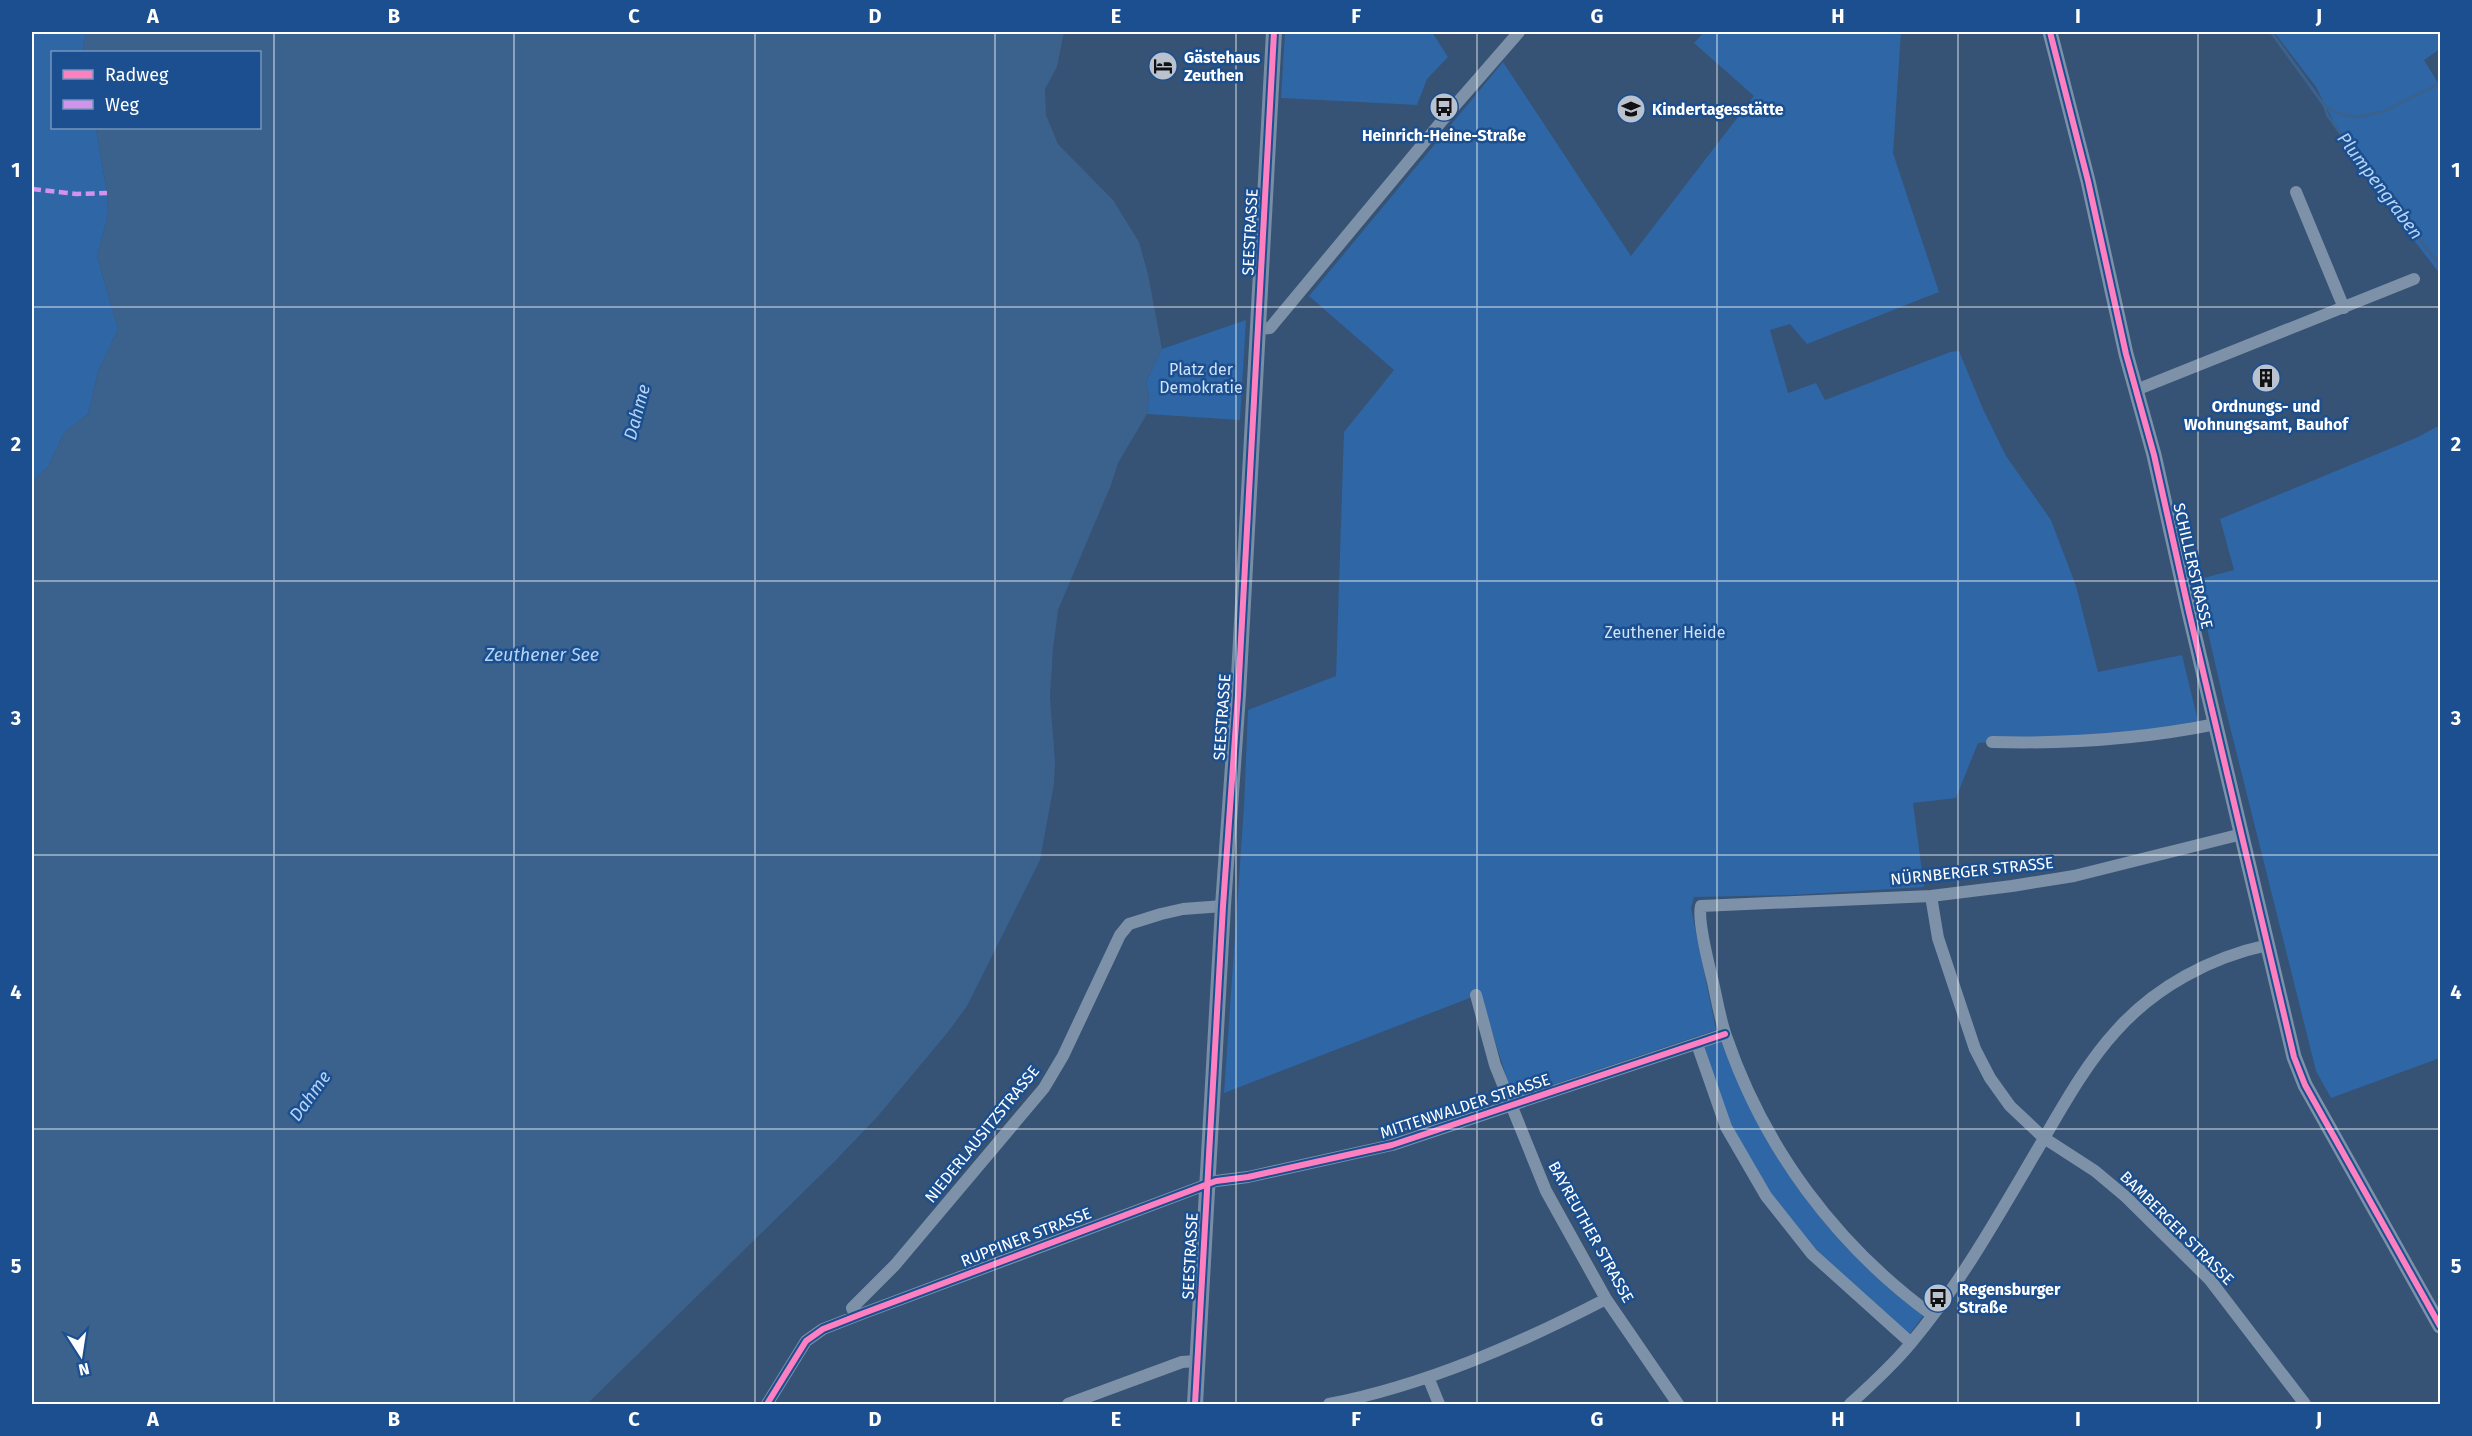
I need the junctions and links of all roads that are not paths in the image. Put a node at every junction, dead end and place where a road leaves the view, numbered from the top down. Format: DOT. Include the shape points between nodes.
graph roads {
  1 [pos="1274,32"];
  2 [pos="1519,32"];
  3 [pos="2050,32"];
  4 [pos="2296,192"];
  5 [pos="2414,279"];
  6 [pos="2344,308"];
  7 [pos="1258,329"];
  8 [pos="2136,390"];
  9 [pos="2216,724"];
  10 [pos="1992,742"];
  11 [pos="2242,834"];
  12 [pos="1930,896"];
  13 [pos="1223,906"];
  14 [pos="2268,945"];
  15 [pos="1476,995"];
  16 [pos="1725,1034"];
  17 [pos="1698,1044"];
  18 [pos="1511,1106"];
  19 [pos="2044,1138"];
  20 [pos="1207,1184"];
  21 [pos="1606,1299"];
  22 [pos="1932,1315"];
  23 [pos="855,1316"];
  24 [pos="2440,1326"];
  25 [pos="1911,1343"];
  26 [pos="1197,1361"];
  27 [pos="1428,1377"];
  28 [pos="767,1404"];
  29 [pos="1068,1404"];
  30 [pos="1195,1404"];
  31 [pos="1329,1404"];
  32 [pos="1439,1404"];
  33 [pos="1678,1404"];
  34 [pos="1850,1404"];
  35 [pos="2305,1404"];
  1 -- 7 [label="main road, SEESTRASSE"];
  2 -- 7 [label="street" via="1270,328"];
  3 -- 8 [label="street, SCHILLERSTRASSE"];
  4 -- 6 [label="street"];
  5 -- 6 [label="street"];
  6 -- 8 [label="street"];
  7 -- 13 [label="main road, SEESTRASSE"];
  8 -- 9 [label="street, SCHILLERSTRASSE"];
  9 -- 10 [label="street" via="2136,737"];
  9 -- 11 [label="street, SCHILLERSTRASSE"];
  11 -- 12 [label="street, NÜRNBERGER STRASSE" via="2074,876"];
  11 -- 14 [label="street, SCHILLERSTRASSE"];
  12 -- 16 [label="street, NÜRNBERGER STRASSE" via="1701,906 1708,962"];
  12 -- 19 [label="street, BAMBERGER STRASSE" via="1938,938 1975,1049 2010,1106"];
  13 -- 20 [label="main road, SEESTRASSE"];
  13 -- 23 [label="street, NIEDERLAUSITZSTRASSE" via="1183,909 1129,924 1044,1088 895,1265 852,1308"];
  14 -- 19 [label="street" via="2198,970 2139,1009 2100,1050"];
  14 -- 24 [label="street, SCHILLERSTRASSE" via="2294,1057 2305,1085"];
  15 -- 18 [label="street, BAYREUTHER STRASSE"];
  16 -- 17 [label="street, MITTENWALDER STRASSE"];
  16 -- 22 [label="street" via="1769,1135 1795,1176 1862,1255"];
  17 -- 18 [label="street, MITTENWALDER STRASSE"];
  17 -- 25 [label="street" via="1726,1127 1766,1196 1812,1254"];
  18 -- 20 [label="street, MITTENWALDER STRASSE" via="1392,1145"];
  18 -- 21 [label="street, BAYREUTHER STRASSE" via="1546,1191"];
  19 -- 22 [label="street"];
  19 -- 35 [label="street, BAMBERGER STRASSE" via="2126,1197 2210,1280"];
  20 -- 23 [label="street, RUPPINER STRASSE"];
  20 -- 26 [label="main road, SEESTRASSE"];
  21 -- 27 [label="street" via="1514,1344"];
  21 -- 33 [label="street, BAYREUTHER STRASSE"];
  22 -- 25 [label="street"];
  23 -- 28 [label="street" via="806,1341"];
  25 -- 34 [label="street"];
  26 -- 29 [label="street" via="1182,1362"];
  26 -- 30 [label="main road, SEESTRASSE"];
  27 -- 31 [label="street"];
  27 -- 32 [label="street"];
}
